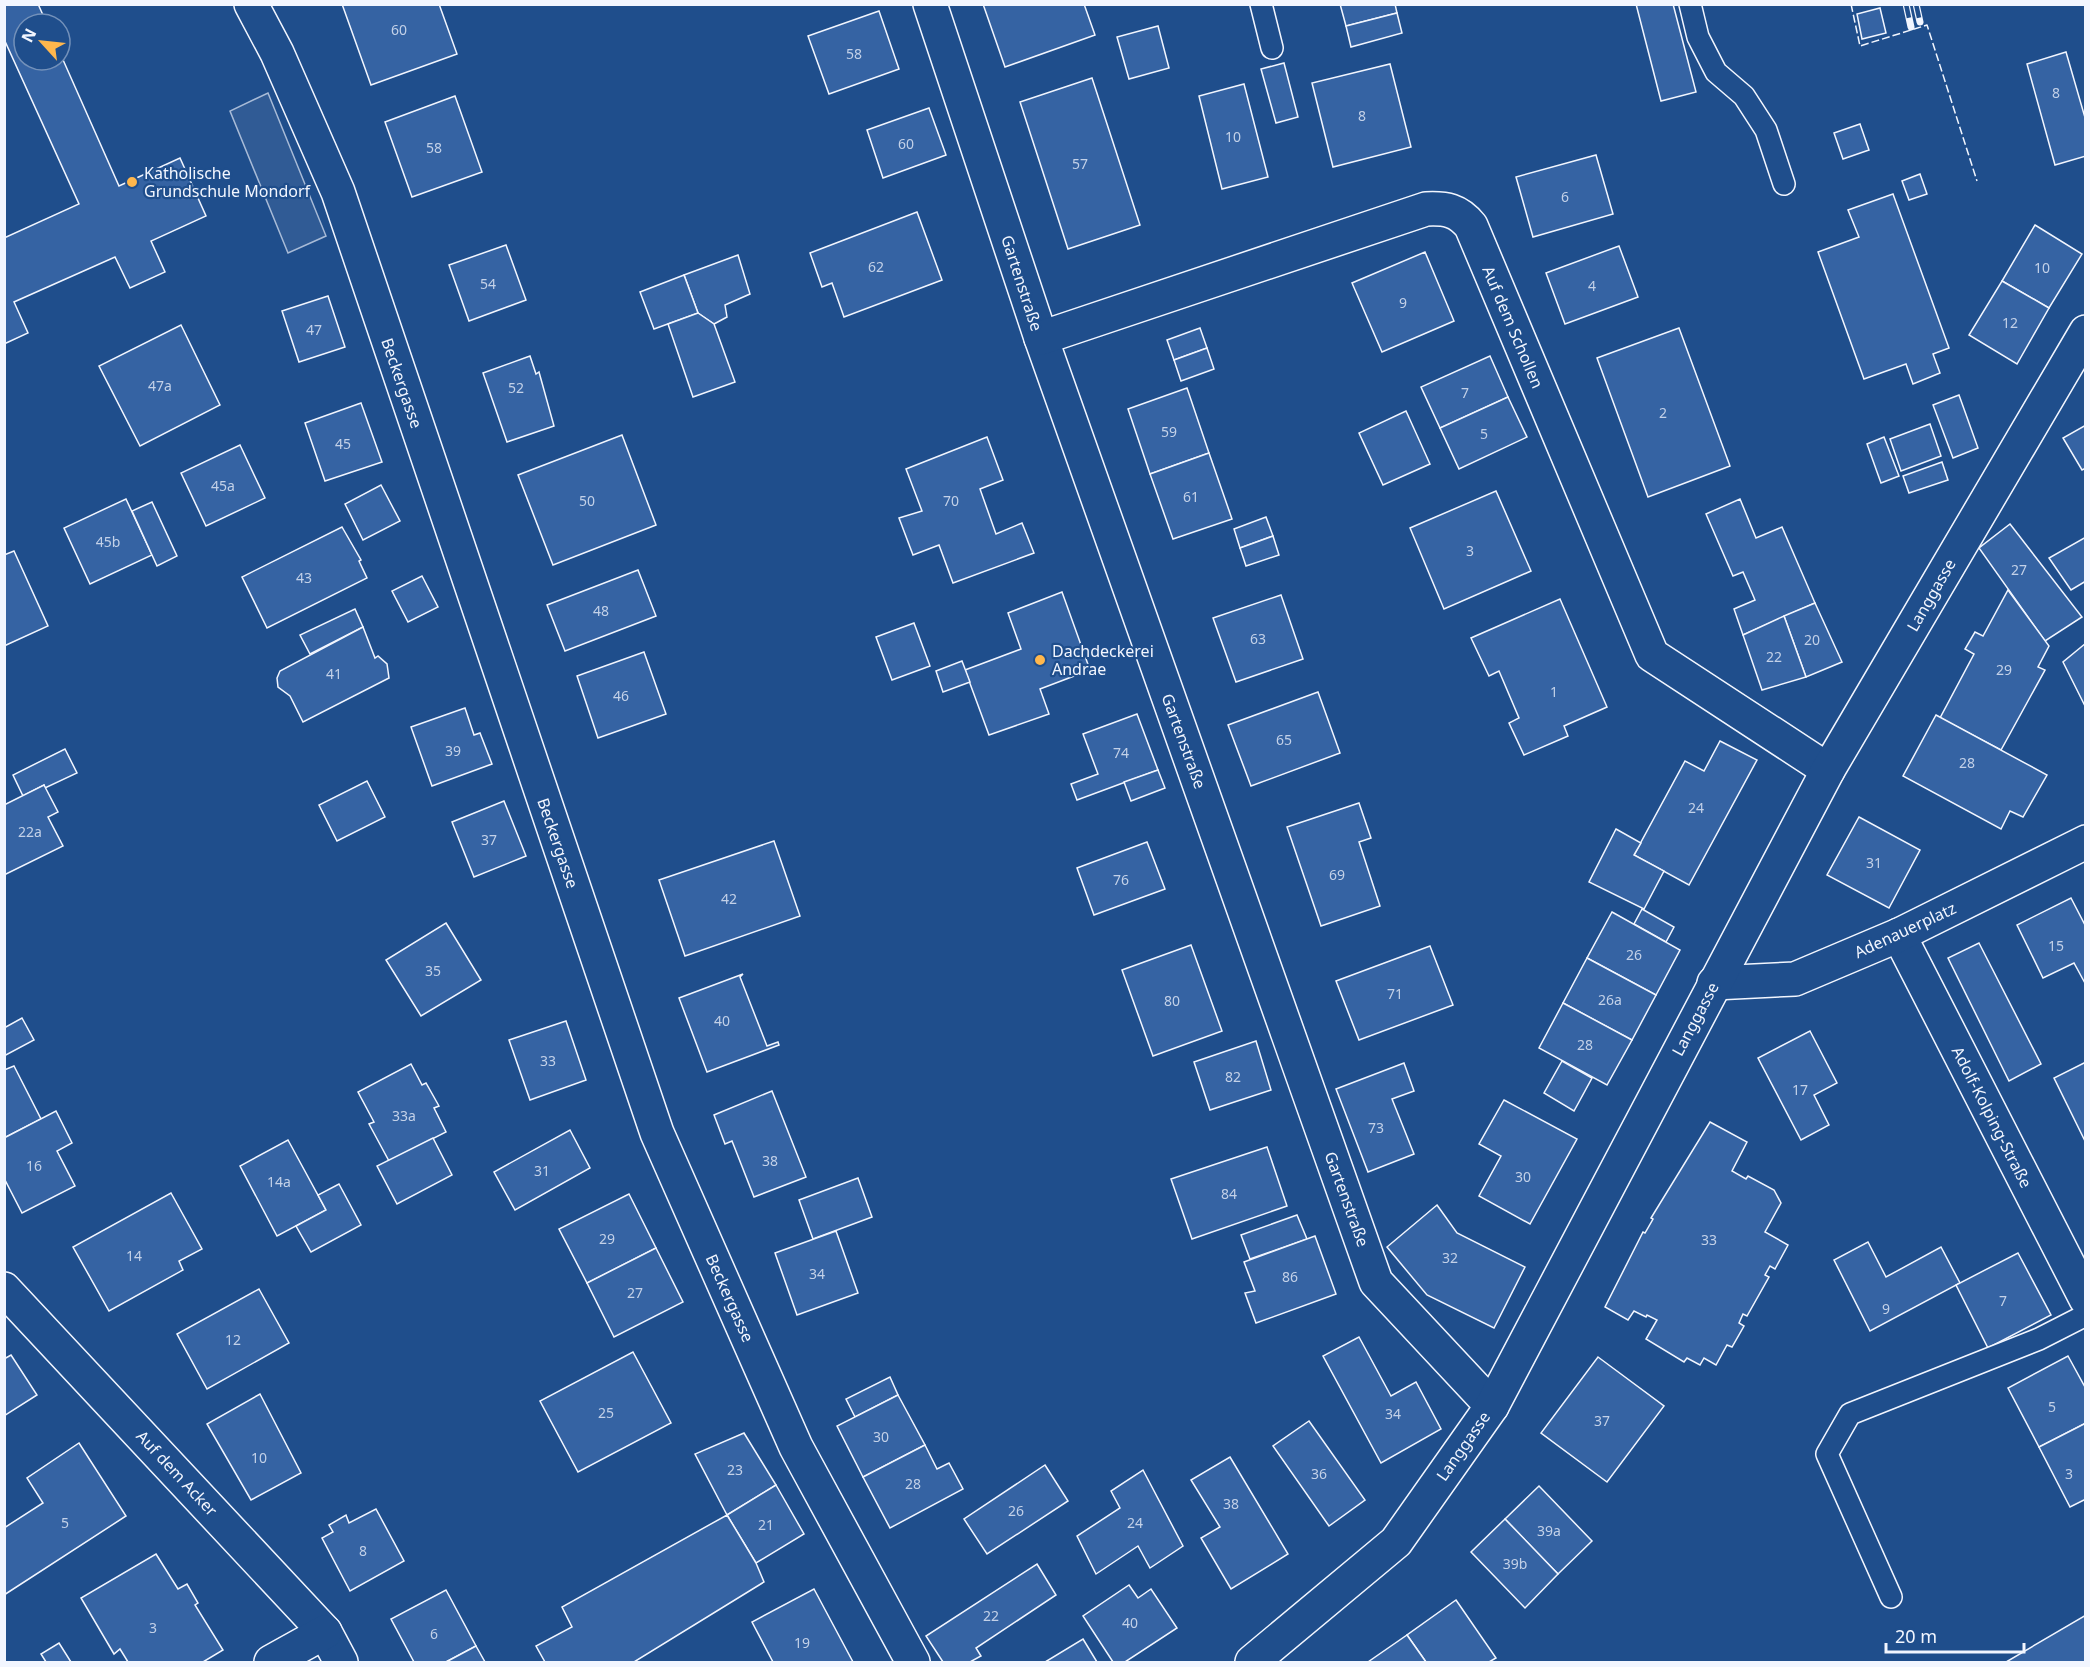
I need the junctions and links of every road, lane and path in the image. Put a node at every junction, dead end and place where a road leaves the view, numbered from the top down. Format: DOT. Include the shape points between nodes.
graph roads {
  1 [pos="250,4"];
  2 [pos="930,4"];
  3 [pos="1261,4"];
  4 [pos="1690,4"];
  5 [pos="1272,48"];
  6 [pos="1784,184"];
  7 [pos="2085,332"];
  8 [pos="1041,338"];
  9 [pos="1828,770"];
  10 [pos="2085,842"];
  11 [pos="1899,934"];
  12 [pos="1714,983"];
  13 [pos="4,1289"];
  14 [pos="2085,1299"];
  15 [pos="2085,1315"];
  16 [pos="1492,1406"];
  17 [pos="1891,1597"];
  18 [pos="325,1632"];
  19 [pos="271,1662"];
  20 [pos="341,1662"];
  21 [pos="913,1662"];
  22 [pos="1252,1662"];
  1 -- 21 [label="street, Beckergasse" via="277,53 338,192 657,1133 796,1447"];
  2 -- 8 [label="street, Gartenstraße"];
  3 -- 5 [label="lane"];
  4 -- 6 [label="lane" via="1698,37 1716,72 1744,96 1766,130"];
  7 -- 9 [label="street, Langgasse"];
  8 -- 9 [label="street, Auf dem Schollen" via="1426,209 1444,208 1461,214 1471,226 1652,655"];
  8 -- 16 [label="street, Gartenstraße" via="1376,1282"];
  9 -- 12 [label="street, Langgasse"];
  10 -- 11 [label="street, Adenauerplatz"];
  11 -- 12 [label="street, Adenauerplatz" via="1795,979"];
  11 -- 14 [label="street, Adolf-Kolping-Straße"];
  12 -- 16 [label="street, Langgasse"];
  13 -- 18 [label="street, Auf dem Acker"];
  15 -- 17 [label="lane" via="2039,1339 1850,1414 1827,1454"];
  16 -- 22 [label="street, Langgasse" via="1396,1542"];
  18 -- 19 [label="street"];
  18 -- 20 [label="street, Auf dem Acker"];
}
